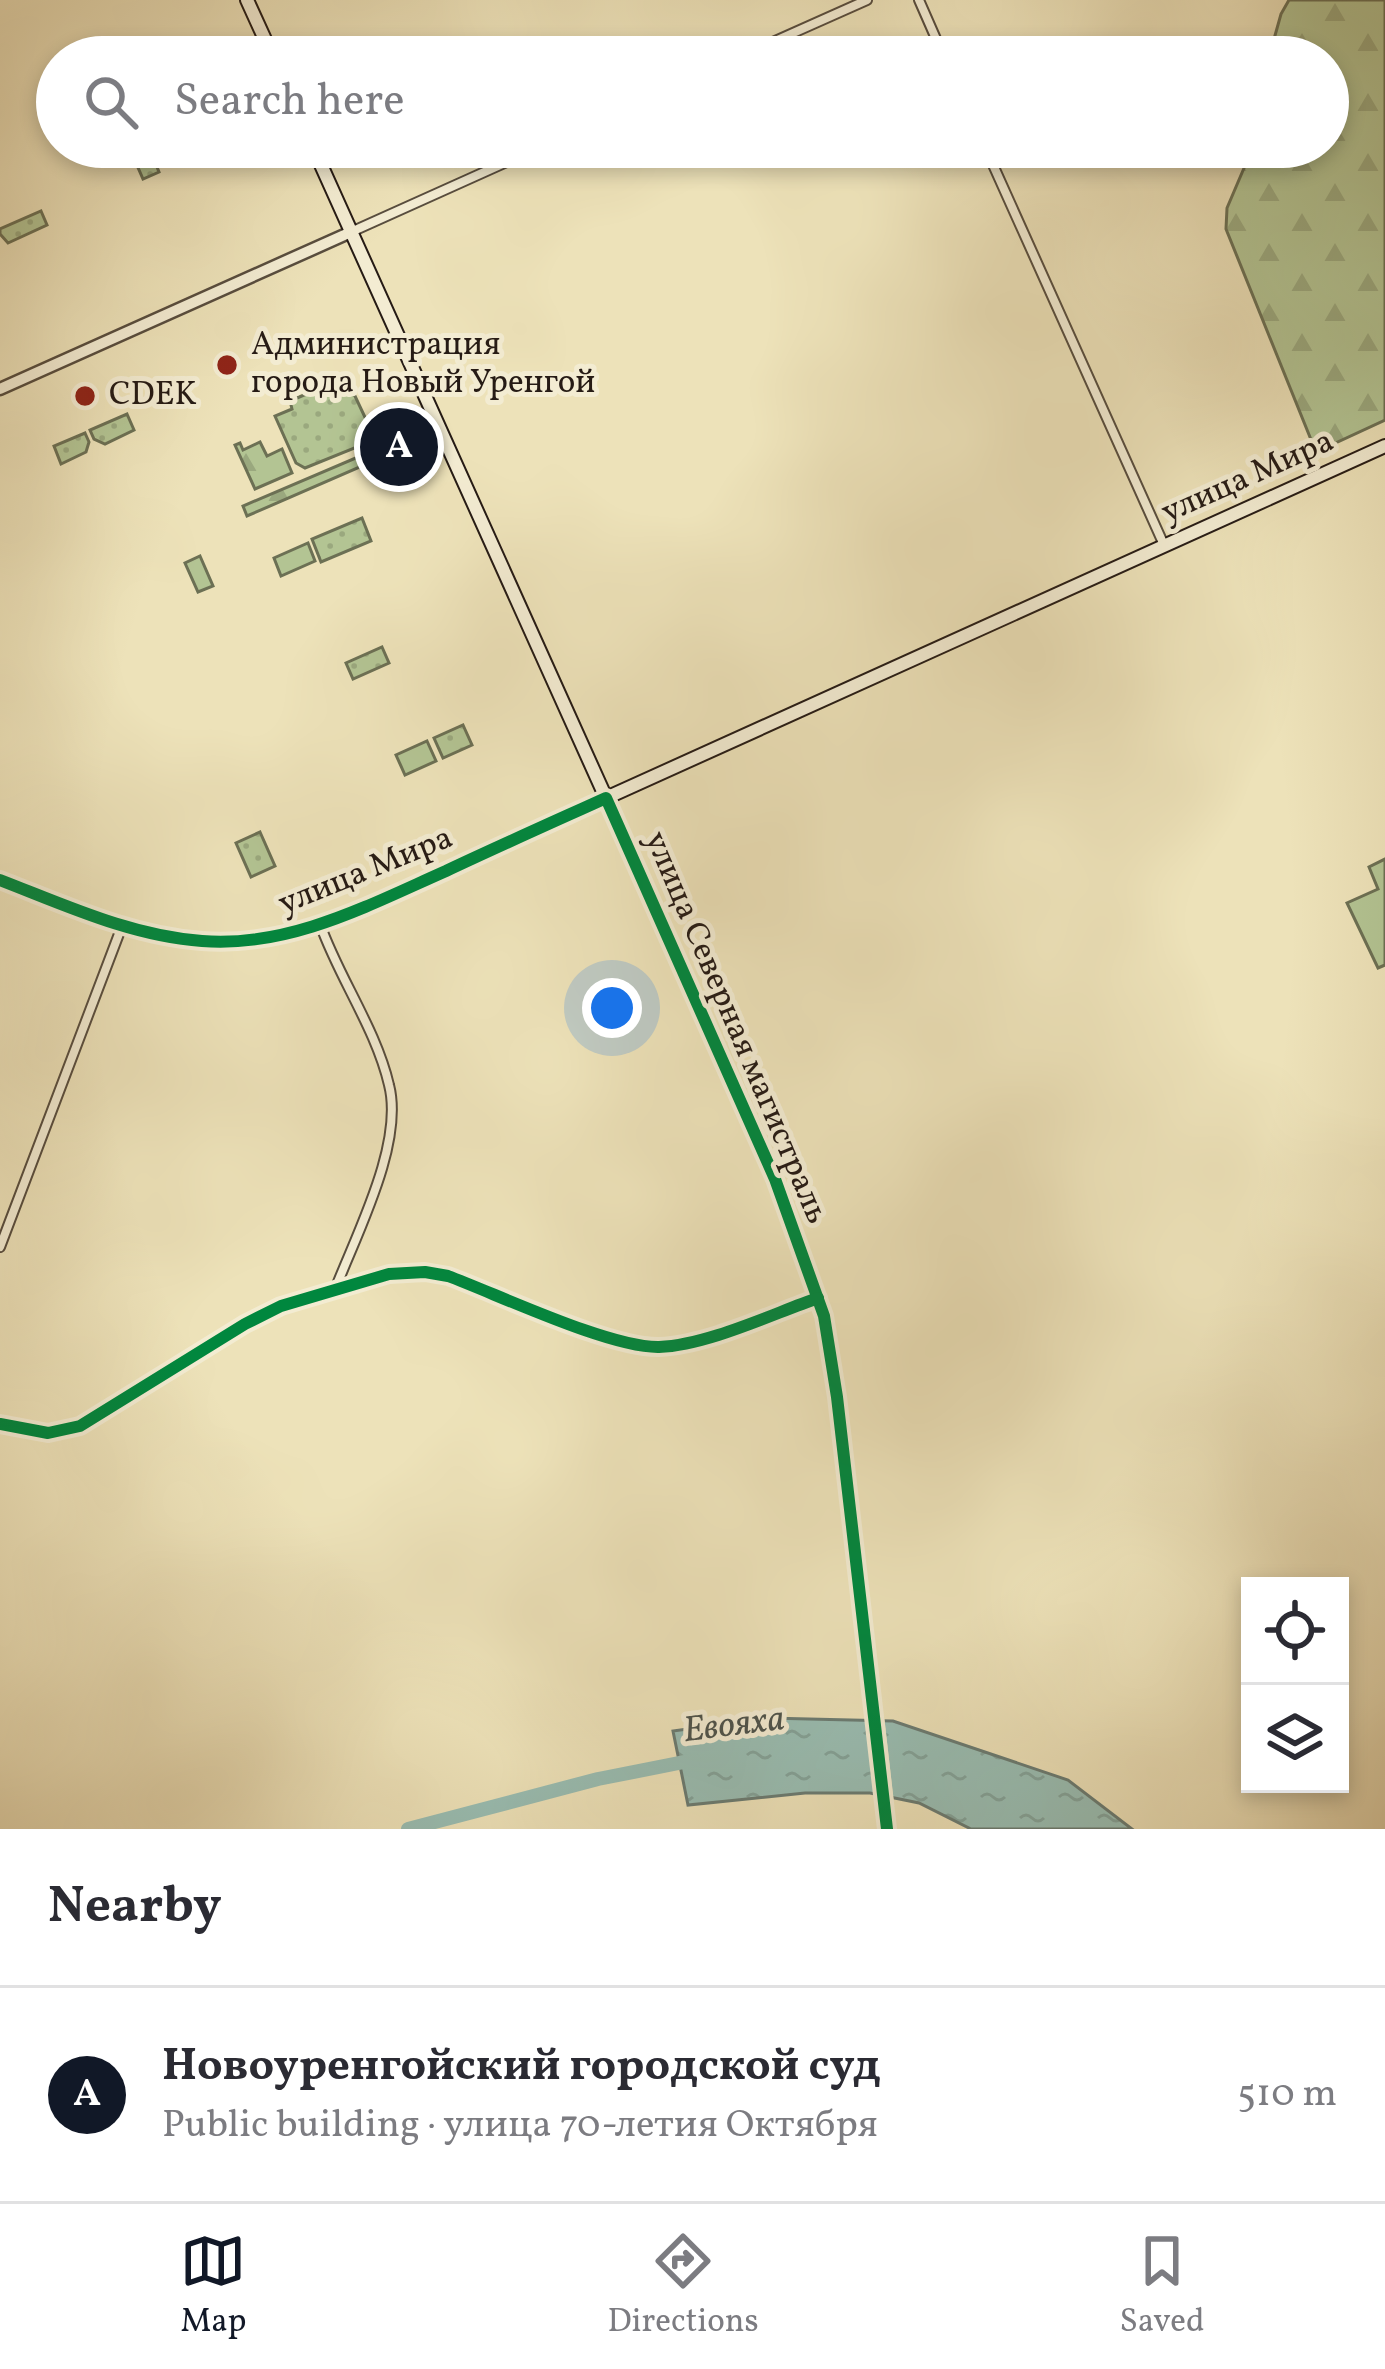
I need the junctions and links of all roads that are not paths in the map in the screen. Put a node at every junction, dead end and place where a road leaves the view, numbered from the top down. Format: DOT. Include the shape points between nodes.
graph roads {
  1 [pos="248,0"];
  2 [pos="867,0"];
  3 [pos="919,0"];
  4 [pos="264,36"];
  5 [pos="787,36"];
  6 [pos="935,36"];
  7 [pos="322,168"];
  8 [pos="493,168"];
  9 [pos="994,168"];
  10 [pos="351,232"];
  11 [pos="0,388"];
  12 [pos="1385,446"];
  13 [pos="1164,545"];
  14 [pos="605,798"];
  15 [pos="0,880"];
  16 [pos="320,924"];
  17 [pos="122,926"];
  18 [pos="0,1247"];
  19 [pos="335,1288"];
  20 [pos="818,1298"];
  21 [pos="0,1424"];
  22 [pos="887,1829"];
  1 -- 4 [label="main road"];
  2 -- 5 [label="street"];
  3 -- 6 [label="street"];
  7 -- 10 [label="main road"];
  8 -- 10 [label="street"];
  9 -- 13 [label="street"];
  10 -- 11 [label="street"];
  10 -- 14 [label="main road"];
  12 -- 13 [label="main road, улица Мира"];
  13 -- 14 [label="main road, улица Мира"];
  14 -- 16 [label="street, улица Мира"];
  14 -- 20 [label="street, улица Северная магистраль" via="776,1178"];
  15 -- 17 [label="street, улица Мира"];
  16 -- 17 [label="street, улица Мира" via="230,942"];
  16 -- 19 [label="street" via="392,1104 379,1173"];
  17 -- 18 [label="street"];
  19 -- 20 [label="street" via="436,1273 653,1347"];
  19 -- 21 [label="street" via="262,1315 80,1426 48,1433"];
  20 -- 22 [label="street, улица Северная магистраль" via="833,1364"];
}
